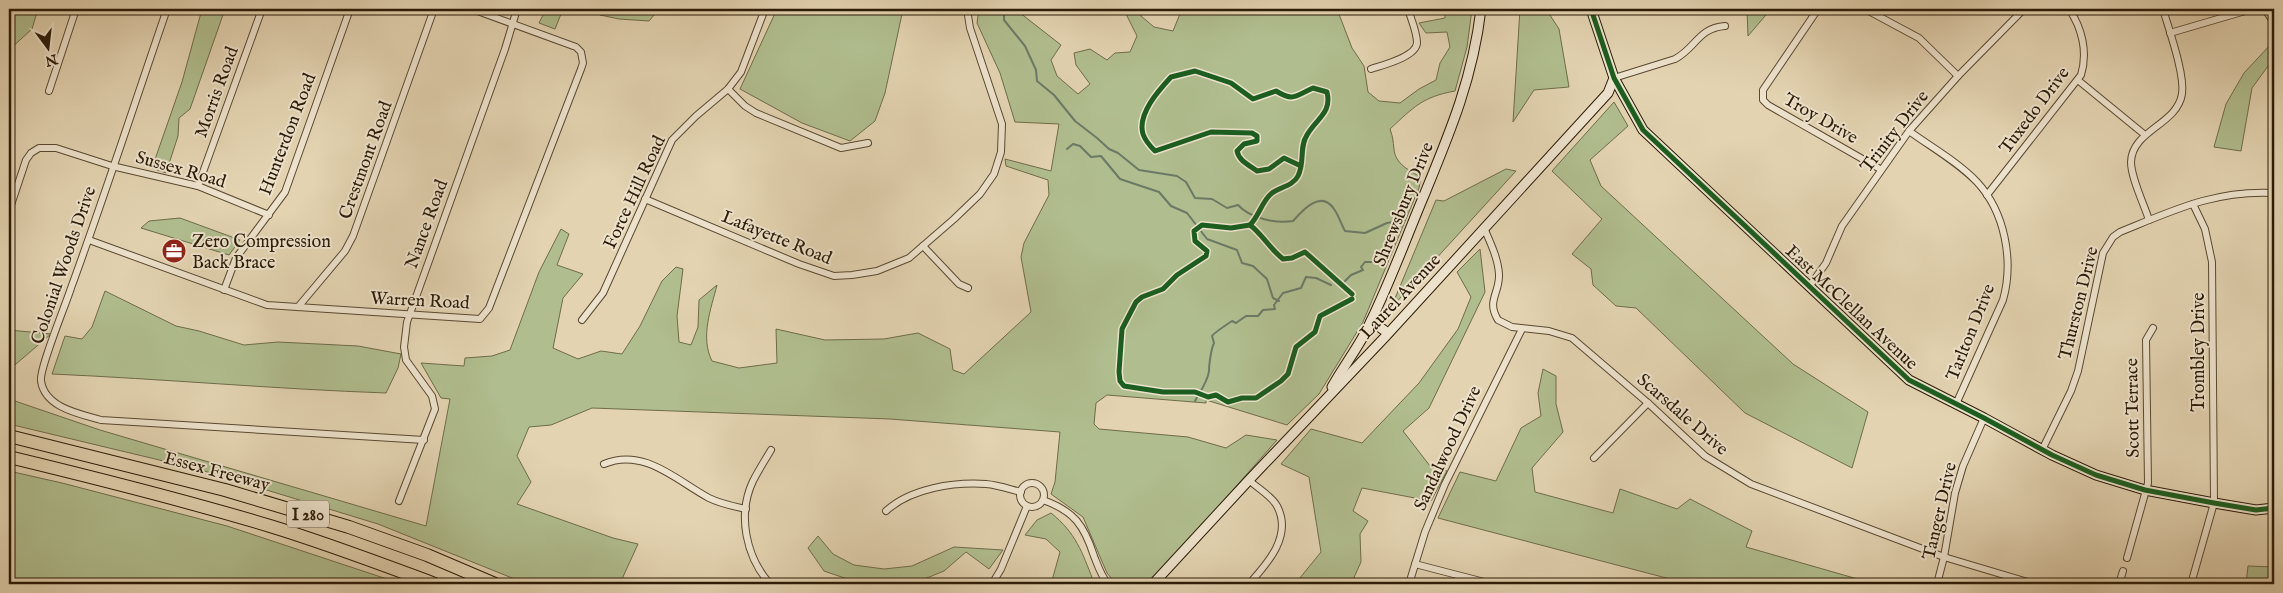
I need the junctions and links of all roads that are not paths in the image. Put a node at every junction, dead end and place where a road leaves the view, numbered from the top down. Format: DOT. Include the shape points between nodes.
graph roads {
  1 [pos="76,9"];
  2 [pos="168,9"];
  3 [pos="262,9"];
  4 [pos="350,9"];
  5 [pos="434,9"];
  6 [pos="472,9"];
  7 [pos="517,9"];
  8 [pos="766,9"];
  9 [pos="967,9"];
  10 [pos="1408,9"];
  11 [pos="1481,9"];
  12 [pos="1591,9"];
  13 [pos="1818,9"];
  14 [pos="1864,9"];
  15 [pos="2024,9"];
  16 [pos="2069,9"];
  17 [pos="2163,9"];
  18 [pos="2252,9"];
  19 [pos="2265,9"];
  20 [pos="513,22"];
  21 [pos="2274,23"];
  22 [pos="1725,26"];
  23 [pos="2170,33"];
  24 [pos="1371,69"];
  25 [pos="1958,76"];
  26 [pos="1614,78"];
  27 [pos="2079,81"];
  28 [pos="728,89"];
  29 [pos="49,91"];
  30 [pos="1909,131"];
  31 [pos="2145,135"];
  32 [pos="868,144"];
  33 [pos="112,166"];
  34 [pos="1880,170"];
  35 [pos="198,186"];
  36 [pos="2274,193"];
  37 [pos="1987,195"];
  38 [pos="645,199"];
  39 [pos="2193,204"];
  40 [pos="9,211"];
  41 [pos="269,215"];
  42 [pos="2149,220"];
  43 [pos="1484,228"];
  44 [pos="89,240"];
  45 [pos="923,246"];
  46 [pos="1809,287"];
  47 [pos="968,288"];
  48 [pos="224,290"];
  49 [pos="298,307"];
  50 [pos="410,315"];
  51 [pos="582,320"];
  52 [pos="1371,321"];
  53 [pos="1522,328"];
  54 [pos="2153,328"];
  55 [pos="1388,333"];
  56 [pos="1324,400"];
  57 [pos="1648,403"];
  58 [pos="1956,404"];
  59 [pos="1984,418"];
  60 [pos="9,436"];
  61 [pos="424,440"];
  62 [pos="771,450"];
  63 [pos="2042,450"];
  64 [pos="9,457"];
  65 [pos="1594,458"];
  66 [pos="604,464"];
  67 [pos="1248,480"];
  68 [pos="2145,490"];
  69 [pos="1021,492"];
  70 [pos="1043,500"];
  71 [pos="399,501"];
  72 [pos="2214,503"];
  73 [pos="1027,506"];
  74 [pos="2274,508"];
  75 [pos="746,509"];
  76 [pos="886,511"];
  77 [pos="1944,557"];
  78 [pos="2126,558"];
  79 [pos="1415,564"];
  80 [pos="2123,571"];
  81 [pos="435,584"];
  82 [pos="495,584"];
  83 [pos="770,584"];
  84 [pos="992,584"];
  85 [pos="1108,584"];
  86 [pos="1154,584"];
  87 [pos="1249,584"];
  88 [pos="1409,584"];
  89 [pos="1492,584"];
  90 [pos="1937,584"];
  91 [pos="2034,584"];
  92 [pos="2119,584"];
  93 [pos="2191,584"];
  1 -- 29 [label="street"];
  2 -- 33 [label="street, Colonial Woods Drive"];
  3 -- 35 [label="street, Morris Road"];
  4 -- 41 [label="street, Hunterdon Road" via="284,192"];
  5 -- 49 [label="street, Crestmont Road" via="353,236 345,251"];
  6 -- 20 [label="street"];
  7 -- 20 [label="street, Nance Road"];
  8 -- 28 [label="street, Force Hill Road" via="741,72"];
  9 -- 45 [label="street, Lafayette Road" via="970,28 1002,124 1001,152 994,174 980,194"];
  10 -- 24 [label="street" via="1417,42 1414,50 1407,56"];
  11 -- 52 [label="street, Shrewsbury Drive" via="1465,92"];
  12 -- 26 [label="street"];
  13 -- 34 [label="street, Troy Drive" via="1763,90 1763,100"];
  14 -- 25 [label="street" via="1919,38"];
  15 -- 25 [label="street, Trinity Drive"];
  16 -- 27 [label="street, Tuxedo Drive" via="2084,47 2084,66"];
  17 -- 23 [label="street"];
  18 -- 23 [label="street"];
  19 -- 21 [label="street"];
  20 -- 50 [label="street, Nance Road"];
  20 -- 50 [label="street, Warren Road" via="582,52 577,77 489,308 480,318 473,319"];
  22 -- 26 [label="street" via="1704,32 1675,59"];
  23 -- 31 [label="street" via="2182,79 2182,93 2177,110"];
  25 -- 30 [label="street, Trinity Drive"];
  26 -- 43 [label="street, Laurel Avenue" via="1608,93"];
  26 -- 46 [label="street, East McClellan Avenue" via="1650,137"];
  27 -- 31 [label="street"];
  27 -- 37 [label="street, Tuxedo Drive"];
  28 -- 32 [label="street" via="756,112 841,148"];
  28 -- 38 [label="street, Force Hill Road" via="672,140"];
  30 -- 34 [label="street, Trinity Drive"];
  30 -- 37 [label="street, Tarlton Drive" via="1963,169"];
  31 -- 42 [label="street" via="2131,161"];
  33 -- 35 [label="street, Sussex Road"];
  33 -- 40 [label="street, Sussex Road" via="56,148 39,148 26,160"];
  33 -- 44 [label="street, Colonial Woods Drive"];
  34 -- 46 [label="street, Trinity Drive" via="1842,226 1826,263"];
  35 -- 41 [label="street, Sussex Road"];
  36 -- 39 [label="street, Thurston Drive" via="2236,193"];
  37 -- 58 [label="street, Tarlton Drive" via="1996,211 2006,248 2007,286"];
  38 -- 45 [label="street, Lafayette Road" via="834,276 877,270 909,258"];
  38 -- 51 [label="street, Force Hill Road" via="603,292"];
  39 -- 42 [label="street, Thurston Drive"];
  39 -- 72 [label="street, Trombley Drive" via="2205,229 2212,262"];
  41 -- 48 [label="street, Hunterdon Road" via="236,258"];
  42 -- 63 [label="street, Thurston Drive" via="2113,237 2103,253 2078,371"];
  43 -- 53 [label="street, Scarsdale Drive" via="1499,272 1493,311 1502,324"];
  43 -- 55 [label="street, Laurel Avenue"];
  44 -- 48 [label="street, Warren Road"];
  44 -- 61 [label="street, Colonial Woods Drive" via="40,380 45,394 69,411 101,420"];
  45 -- 47 [label="street" via="959,284"];
  46 -- 58 [label="street, East McClellan Avenue" via="1909,380"];
  48 -- 49 [label="street, Warren Road" via="267,305"];
  49 -- 50 [label="street, Warren Road"];
  50 -- 61 [label="street, Nance Road" via="404,347 406,360 432,396 435,409"];
  52 -- 55 [label="street"];
  52 -- 56 [label="street, Shrewsbury Drive"];
  53 -- 57 [label="street, Scarsdale Drive" via="1572,338"];
  53 -- 79 [label="street, Sandalwood Drive" via="1445,484"];
  54 -- 68 [label="street, Scott Terrace" via="2146,340 2148,483"];
  55 -- 56 [label="street, Laurel Avenue"];
  56 -- 67 [label="street, Laurel Avenue"];
  57 -- 65 [label="street"];
  57 -- 77 [label="street, Scarsdale Drive" via="1705,456 1751,484"];
  58 -- 59 [label="street, East McClellan Avenue"];
  59 -- 63 [label="street, East McClellan Avenue"];
  59 -- 77 [label="street, Tanger Drive" via="1955,493"];
  60 -- 82 [label="highway, Essex Freeway / I 280" via="225,490 349,526"];
  61 -- 71 [label="street, Nance Road"];
  62 -- 75 [label="street" via="753,481"];
  63 -- 68 [label="street, East McClellan Avenue" via="2079,468"];
  64 -- 81 [label="highway, I 280" via="271,526"];
  66 -- 75 [label="street" via="627,459 653,465 719,502"];
  67 -- 86 [label="street, Laurel Avenue"];
  67 -- 87 [label="street" via="1273,501 1281,521 1277,548"];
  68 -- 72 [label="street, East McClellan Avenue"];
  68 -- 78 [label="street, Scott Terrace"];
  69 -- 70 [label="street" via="1026,484 1036,484 1042,489"];
  69 -- 73 [label="street" via="1020,498"];
  69 -- 76 [label="street" via="988,484 968,484 908,496"];
  70 -- 73 [label="street" via="1037,506"];
  70 -- 85 [label="street" via="1076,518"];
  72 -- 74 [label="street, East McClellan Avenue" via="2256,510"];
  72 -- 93 [label="street, Trombley Drive"];
  73 -- 84 [label="street"];
  75 -- 83 [label="street" via="749,546"];
  77 -- 90 [label="street, Tanger Drive"];
  77 -- 91 [label="street, Scarsdale Drive"];
  79 -- 88 [label="street, Sandalwood Drive"];
  79 -- 89 [label="street"];
  80 -- 92 [label="street"];
}
